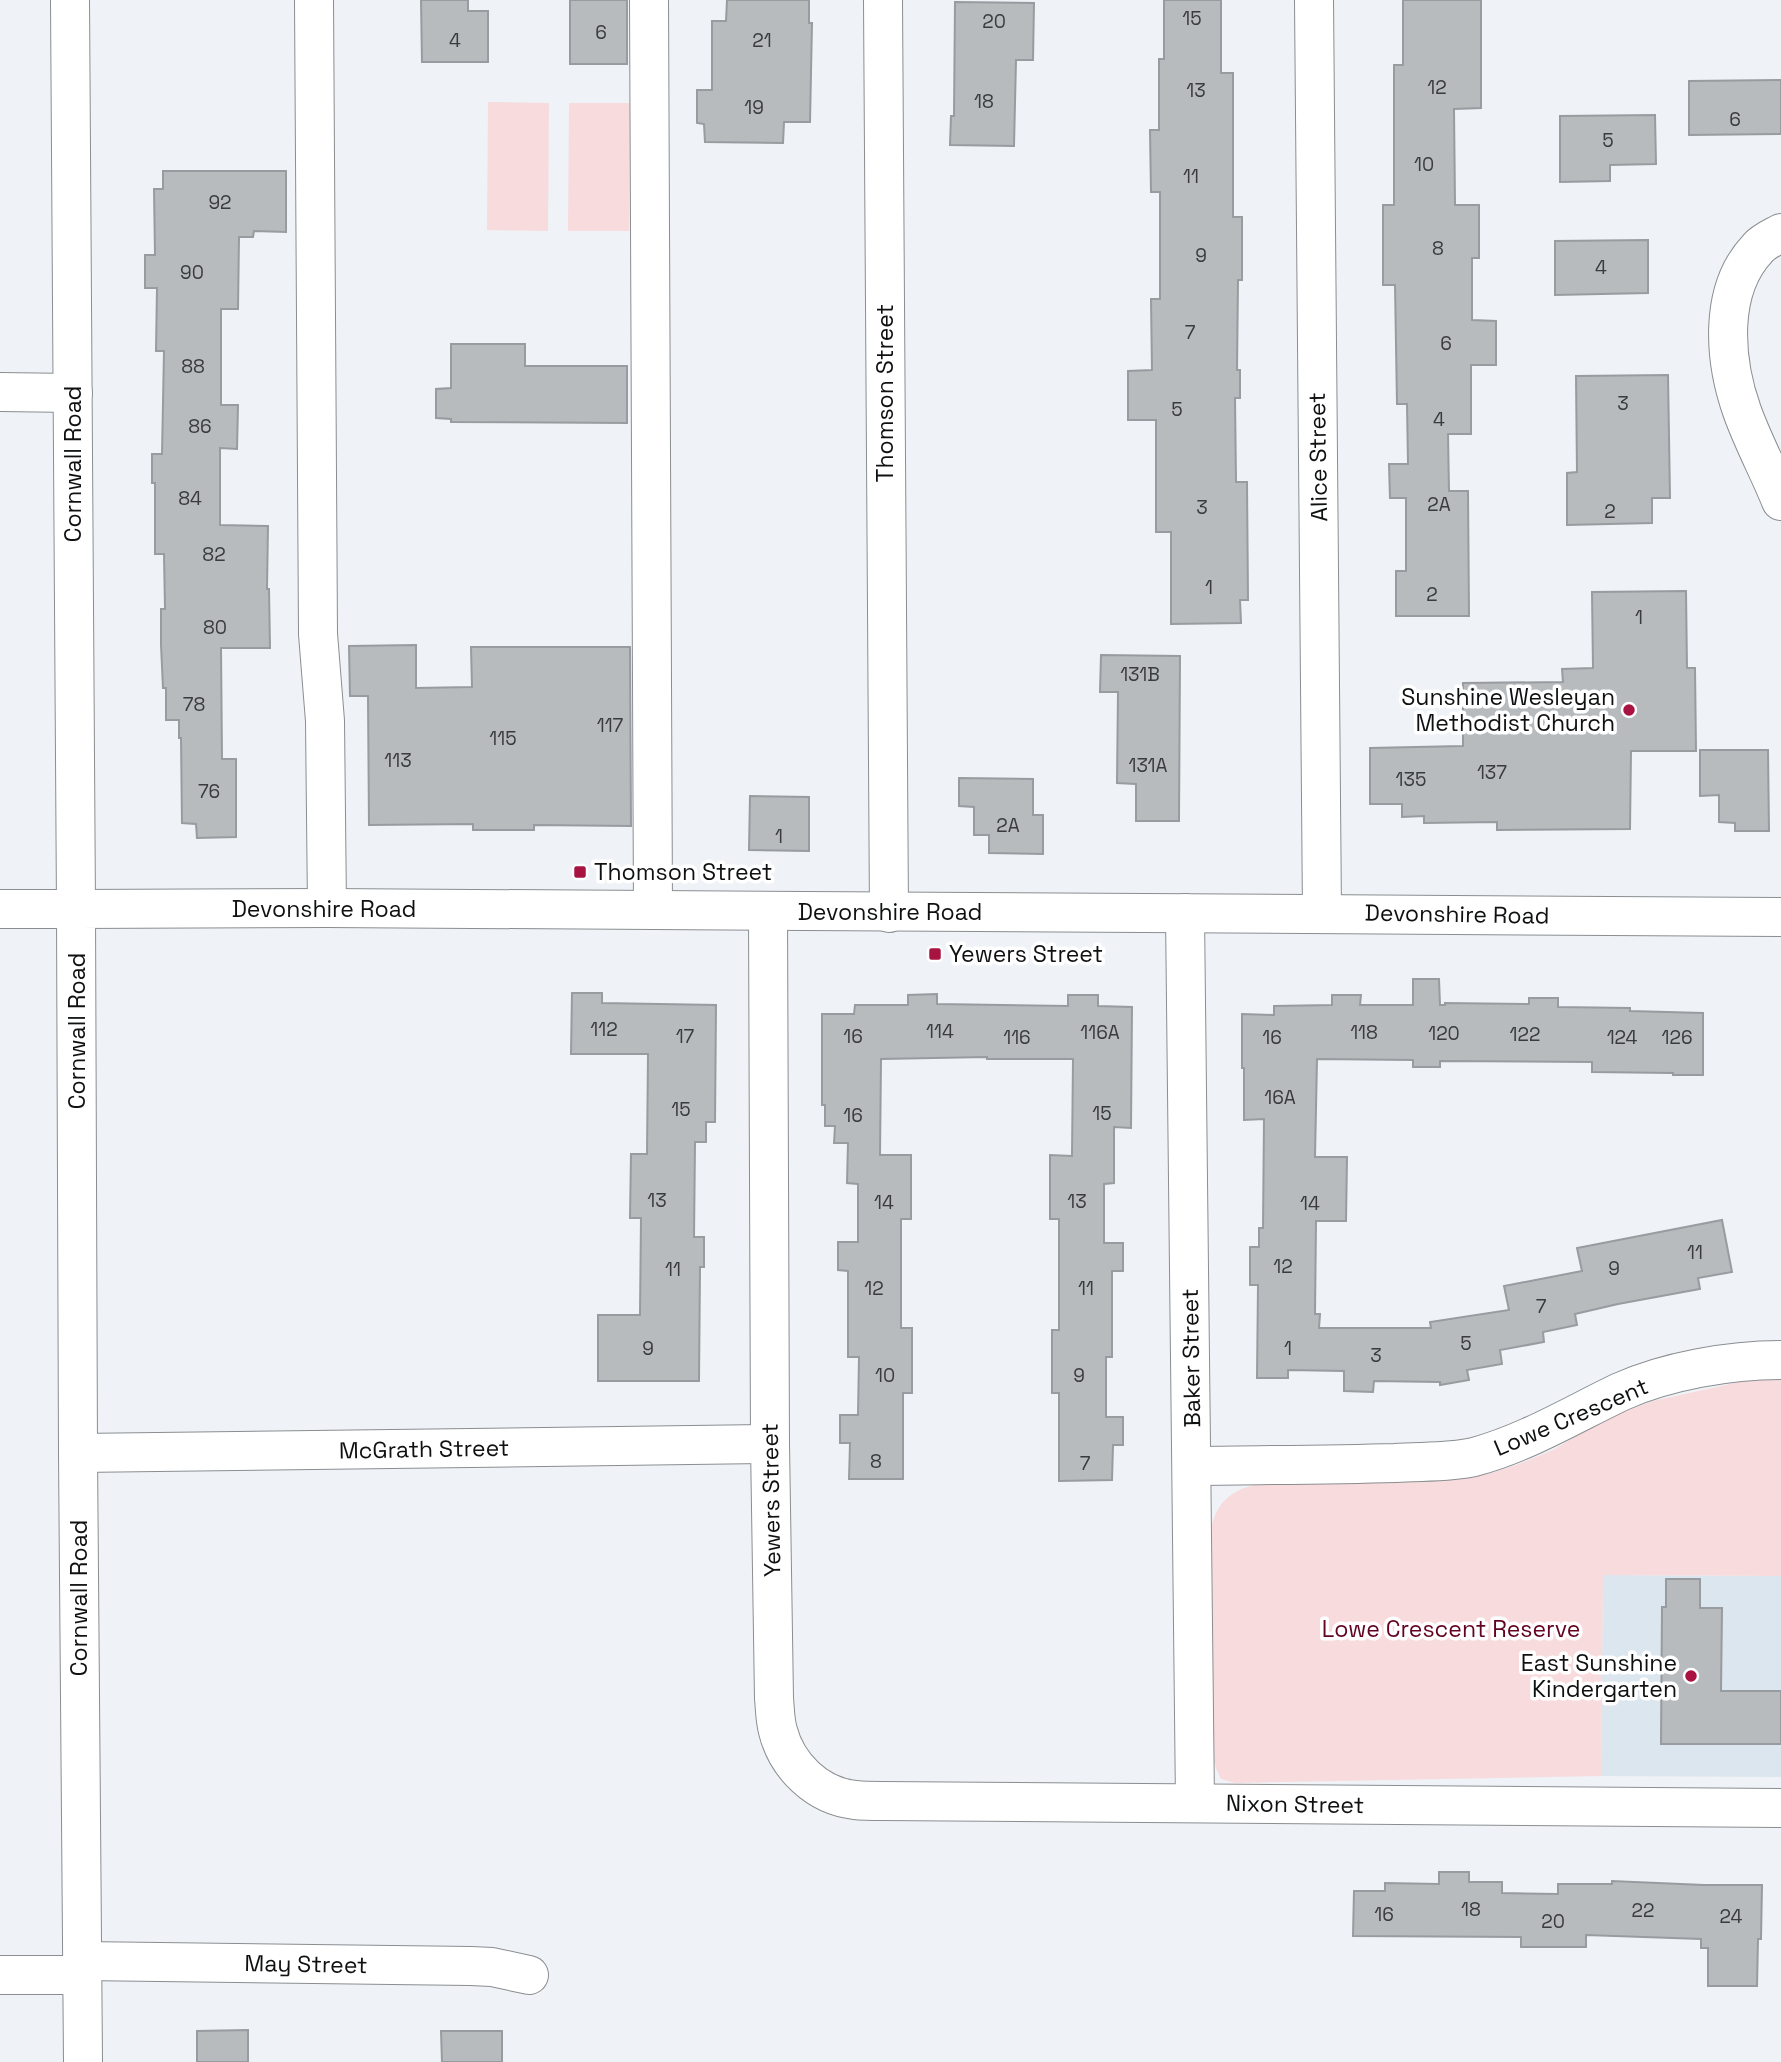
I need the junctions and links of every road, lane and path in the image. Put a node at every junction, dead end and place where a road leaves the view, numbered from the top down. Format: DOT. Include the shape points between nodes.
graph roads {
  1 [pos="71,0"];
  2 [pos="314,0"];
  3 [pos="649,0"];
  4 [pos="883,0"];
  5 [pos="1314,0"];
  6 [pos="1781,233"];
  7 [pos="0,392"];
  8 [pos="73,393"];
  9 [pos="1781,501"];
  10 [pos="327,908"];
  11 [pos="0,909"];
  12 [pos="76,909"];
  13 [pos="653,910"];
  14 [pos="768,912"];
  15 [pos="889,913"];
  16 [pos="1185,913"];
  17 [pos="1322,913"];
  18 [pos="1781,917"];
  19 [pos="1781,1360"];
  20 [pos="769,1444"];
  21 [pos="78,1453"];
  22 [pos="1192,1466"];
  23 [pos="812,1783"];
  24 [pos="1195,1803"];
  25 [pos="1781,1808"];
  26 [pos="82,1968"];
  27 [pos="0,1975"];
  28 [pos="528,1975"];
  29 [pos="83,2062"];
  1 -- 8 [label="street, Cornwall Road"];
  2 -- 10 [label="street" via="318,634 326,721"];
  3 -- 13 [label="street"];
  4 -- 15 [label="street, Thomson Street"];
  5 -- 17 [label="street, Alice Street"];
  6 -- 9 [label="street" via="1760,246 1743,268 1731,295 1728,337 1741,408"];
  7 -- 8 [label="street"];
  8 -- 12 [label="street, Cornwall Road"];
  10 -- 12 [label="street, Devonshire Road"];
  10 -- 13 [label="street, Devonshire Road"];
  11 -- 12 [label="street, Devonshire Road"];
  12 -- 21 [label="street, Cornwall Road"];
  13 -- 14 [label="street, Devonshire Road"];
  14 -- 15 [label="street, Devonshire Road"];
  14 -- 20 [label="street, Yewers Street"];
  15 -- 16 [label="street, Devonshire Road"];
  16 -- 17 [label="street, Devonshire Road"];
  16 -- 22 [label="street, Baker Street"];
  17 -- 18 [label="street, Devonshire Road"];
  19 -- 22 [label="street, Lowe Crescent" via="1727,1363 1668,1376 1622,1391 1501,1449 1469,1458"];
  20 -- 21 [label="street, McGrath Street"];
  20 -- 23 [label="street, Yewers Street" via="777,1729 795,1767"];
  21 -- 26 [label="street, Cornwall Road"];
  22 -- 24 [label="street, Baker Street"];
  23 -- 24 [label="street, Nixon Street" via="853,1800"];
  24 -- 25 [label="street, Nixon Street"];
  26 -- 27 [label="street, May Street"];
  26 -- 28 [label="street, May Street" via="471,1966"];
  26 -- 29 [label="street, Cornwall Road"];
}
